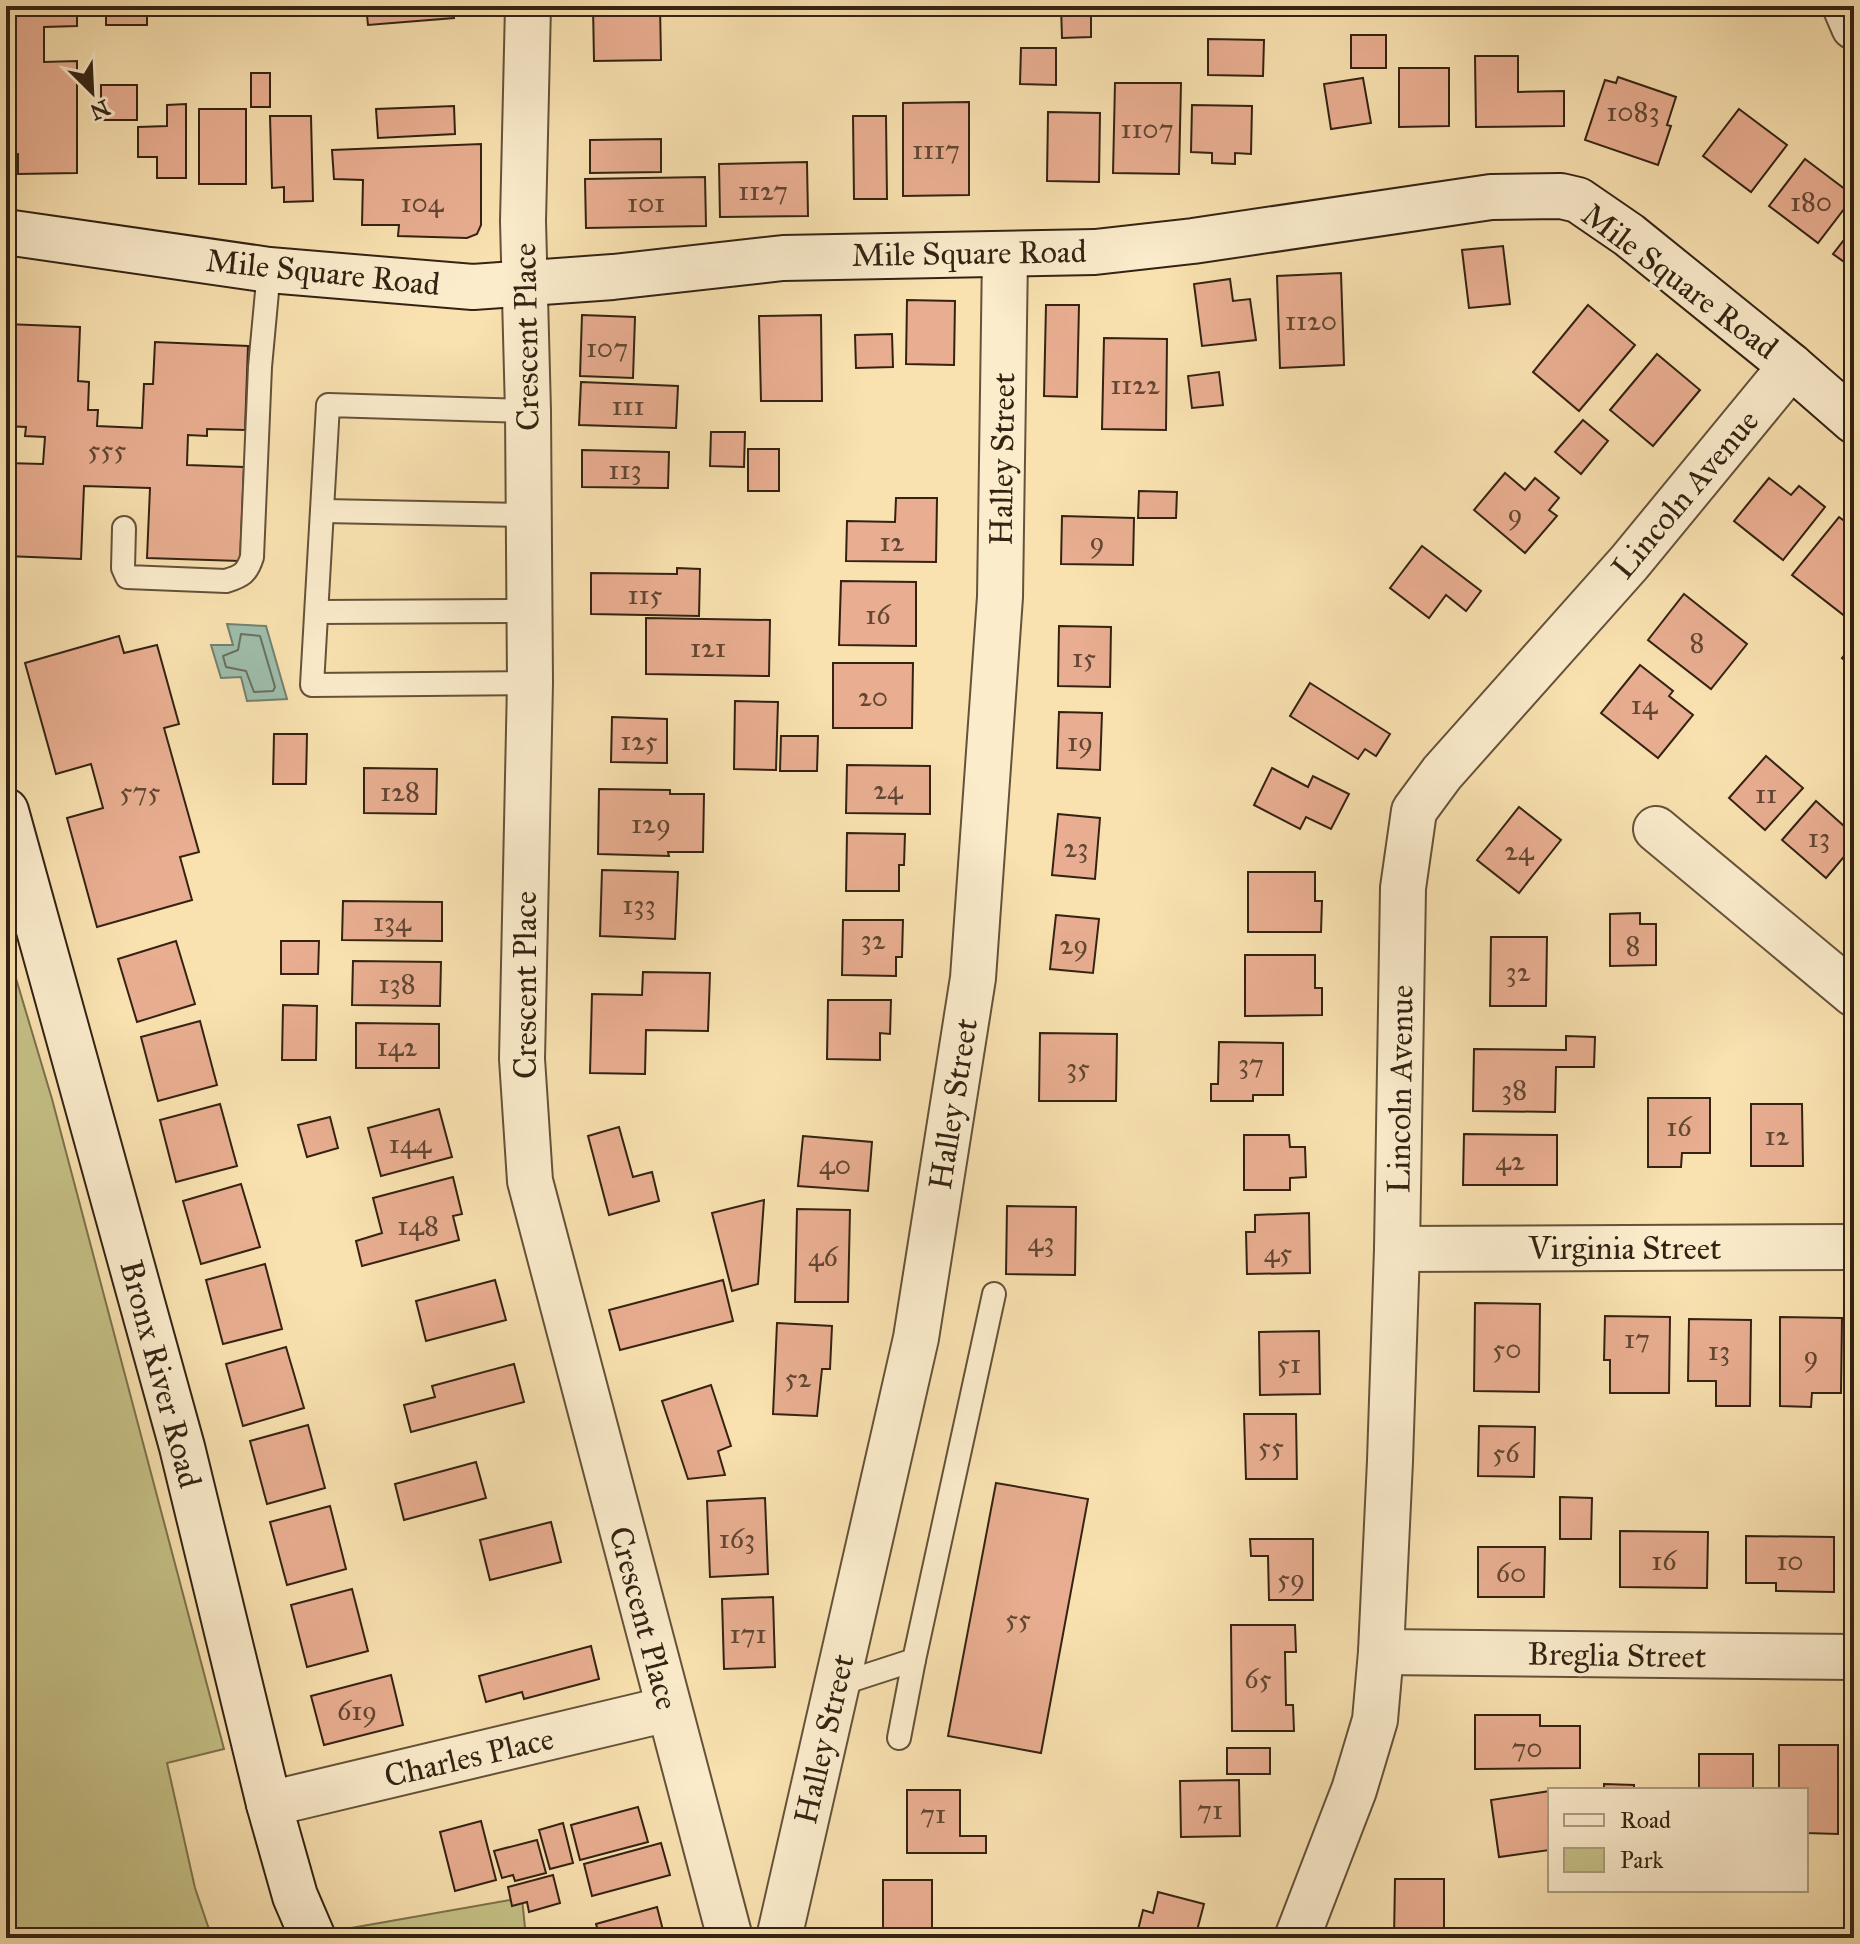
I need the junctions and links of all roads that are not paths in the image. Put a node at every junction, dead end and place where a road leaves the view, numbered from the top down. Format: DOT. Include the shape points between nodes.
graph roads {
  1 [pos="528,6"];
  2 [pos="1845,6"];
  3 [pos="1854,27"];
  4 [pos="6,232"];
  5 [pos="1005,255"];
  6 [pos="269,270"];
  7 [pos="524,284"];
  8 [pos="1791,366"];
  9 [pos="528,411"];
  10 [pos="1854,421"];
  11 [pos="324,511"];
  12 [pos="529,515"];
  13 [pos="124,528"];
  14 [pos="529,611"];
  15 [pos="317,612"];
  16 [pos="530,683"];
  17 [pos="6,811"];
  18 [pos="1656,829"];
  19 [pos="1854,994"];
  20 [pos="1854,1247"];
  21 [pos="1397,1249"];
  22 [pos="994,1294"];
  23 [pos="1381,1652"];
  24 [pos="1854,1657"];
  25 [pos="914,1660"];
  26 [pos="837,1685"];
  27 [pos="668,1709"];
  28 [pos="899,1738"];
  29 [pos="269,1804"];
  30 [pos="313,1938"];
  31 [pos="730,1938"];
  32 [pos="779,1938"];
  33 [pos="1297,1938"];
  1 -- 7 [label="street, Crescent Place"];
  2 -- 3 [label="street"];
  4 -- 6 [label="street, Mile Square Road"];
  5 -- 7 [label="street, Mile Square Road" via="783,258"];
  5 -- 8 [label="street, Mile Square Road" via="1144,247 1464,200 1561,196 1578,200 1610,221"];
  5 -- 26 [label="street, Halley Street" via="1000,597 973,978 916,1338"];
  6 -- 7 [label="street, Mile Square Road" via="439,285"];
  6 -- 13 [label="lane" via="249,568 226,581 127,577"];
  7 -- 9 [label="street, Crescent Place"];
  8 -- 10 [label="street, Mile Square Road"];
  8 -- 21 [label="street, Lincoln Avenue" via="1414,811 1403,888"];
  9 -- 11 [label="lane" via="328,405"];
  9 -- 12 [label="street, Crescent Place"];
  11 -- 12 [label="lane"];
  11 -- 15 [label="lane"];
  12 -- 14 [label="street, Crescent Place"];
  14 -- 15 [label="lane"];
  14 -- 16 [label="street, Crescent Place"];
  15 -- 16 [label="lane" via="312,685"];
  16 -- 27 [label="street, Crescent Place" via="522,1059 530,1181"];
  17 -- 29 [label="street, Bronx River Road" via="182,1447"];
  18 -- 19 [label="street"];
  20 -- 21 [label="street, Virginia Street"];
  21 -- 23 [label="street, Lincoln Avenue"];
  22 -- 25 [label="lane"];
  23 -- 24 [label="street, Breglia Street"];
  23 -- 33 [label="street, Lincoln Avenue" via="1375,1720"];
  25 -- 26 [label="lane"];
  25 -- 28 [label="lane"];
  26 -- 32 [label="street, Halley Street"];
  27 -- 29 [label="street, Charles Place"];
  27 -- 31 [label="street, Crescent Place"];
  29 -- 30 [label="street, Bronx River Road"];
}
